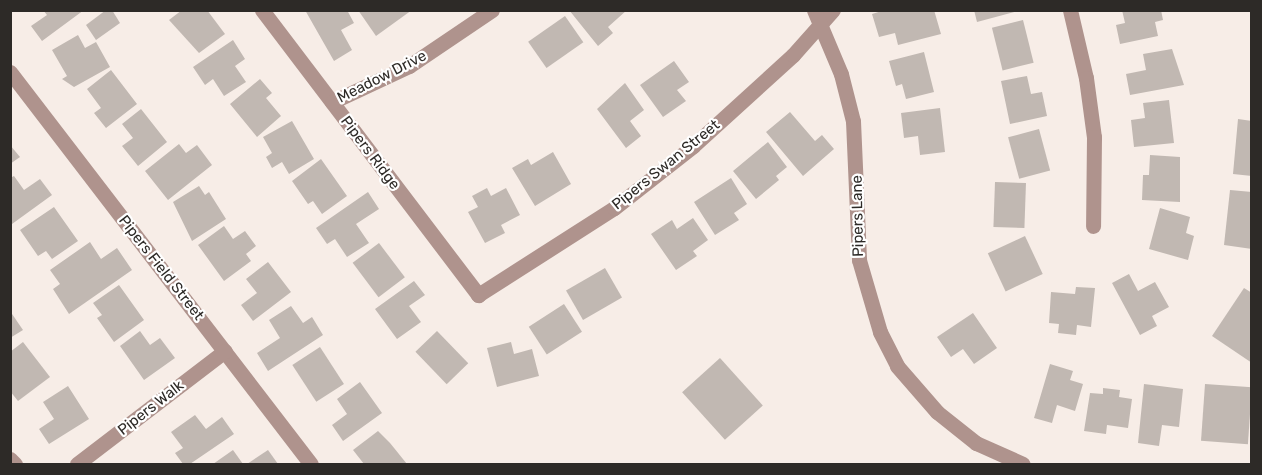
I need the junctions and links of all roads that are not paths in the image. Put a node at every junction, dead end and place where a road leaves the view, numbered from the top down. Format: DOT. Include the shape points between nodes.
graph roads {
  1 [pos="262,10"];
  2 [pos="492,10"];
  3 [pos="833,10"];
  4 [pos="1070,10"];
  5 [pos="817,17"];
  6 [pos="10,72"];
  7 [pos="332,102"];
  8 [pos="1093,226"];
  9 [pos="478,295"];
  10 [pos="225,351"];
  11 [pos="10,459"];
  12 [pos="1020,464"];
  13 [pos="15,465"];
  14 [pos="77,465"];
  15 [pos="311,465"];
  1 -- 7 [label="street, Pipers Ridge"];
  2 -- 7 [label="street, Meadow Drive" via="409,66"];
  3 -- 5 [label="street, Pipers Swan Street"];
  4 -- 8 [label="street" via="1086,78 1094,137"];
  5 -- 9 [label="street, Pipers Swan Street" via="793,55 693,146 614,208"];
  5 -- 12 [label="street, Pipers Lane" via="842,74 853,121 859,260 880,333 897,366 937,412 976,443"];
  6 -- 10 [label="street, Pipers Field Street"];
  7 -- 9 [label="street, Pipers Ridge"];
  10 -- 14 [label="street, Pipers Walk"];
  10 -- 15 [label="street, Pipers Field Street"];
  11 -- 13 [label="street"];
}
